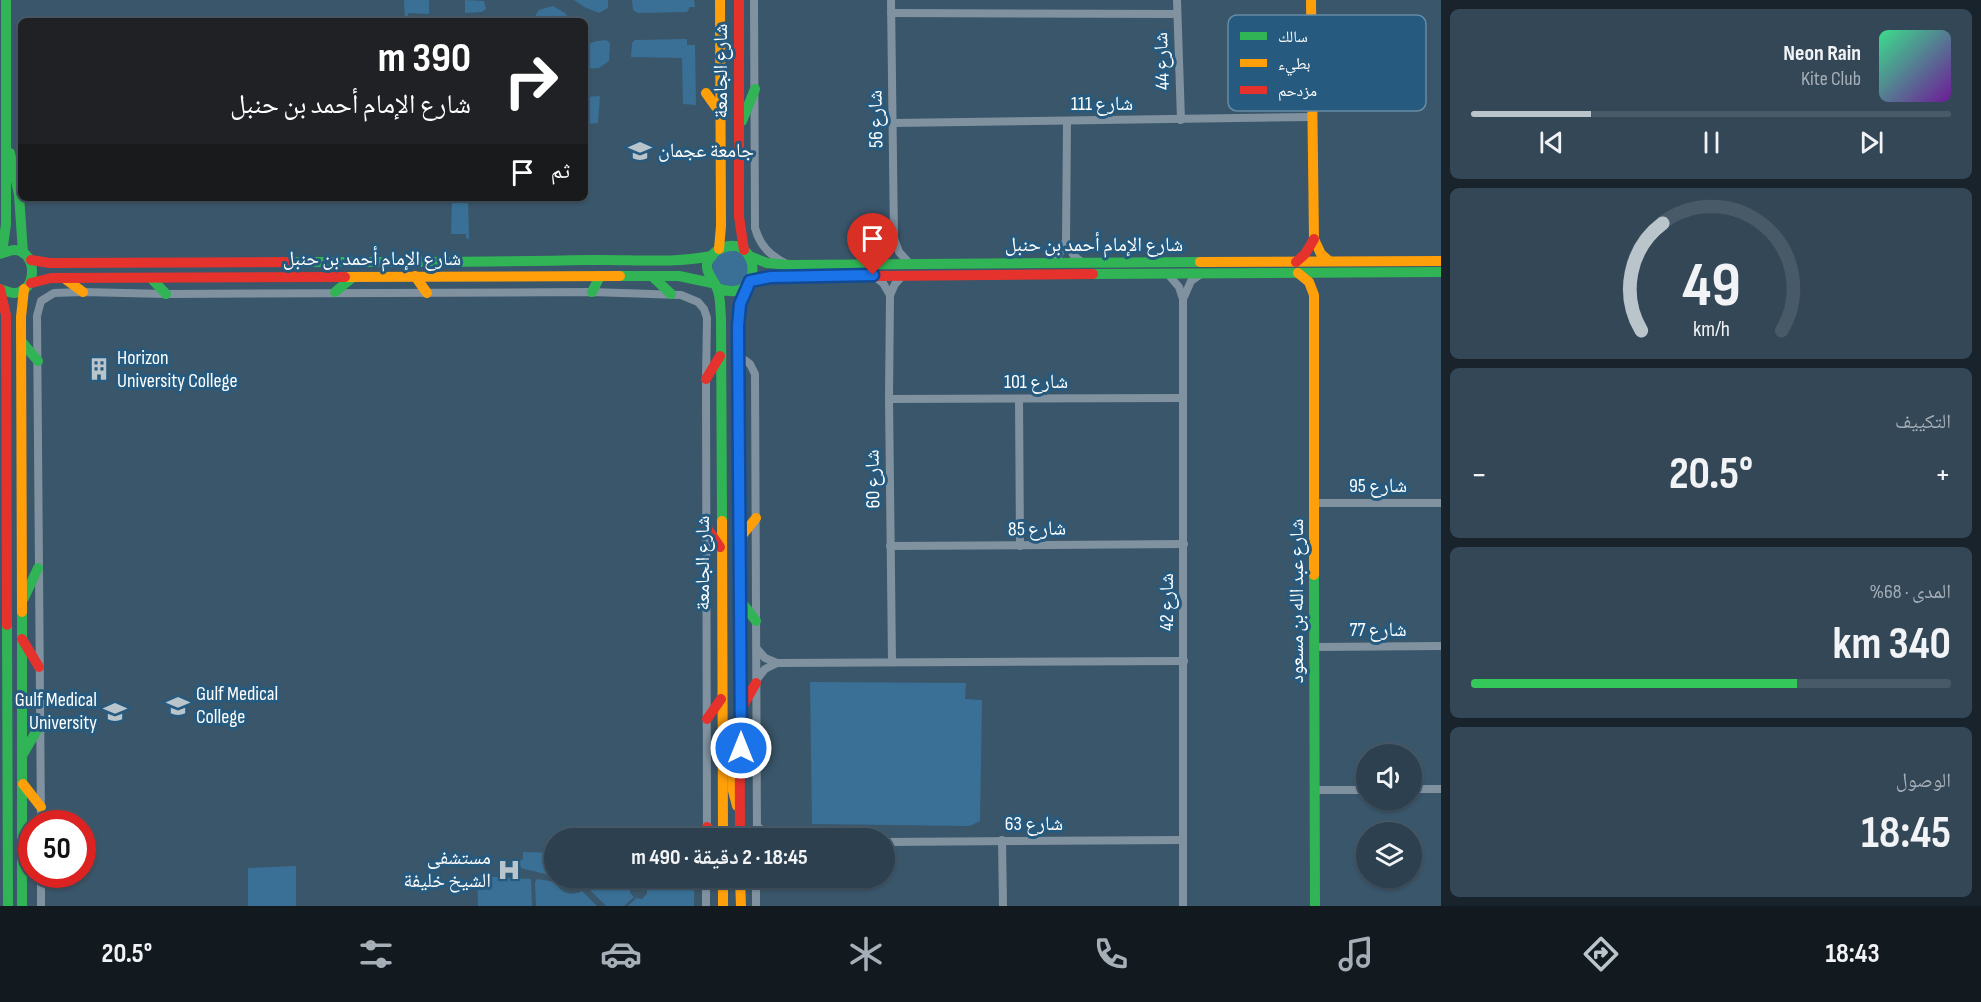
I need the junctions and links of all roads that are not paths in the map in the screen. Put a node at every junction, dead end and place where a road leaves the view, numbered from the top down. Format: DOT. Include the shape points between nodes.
graph roads {
  1 [pos="6,0"];
  2 [pos="720,0"];
  3 [pos="739,0"];
  4 [pos="754,0"];
  5 [pos="891,0"];
  6 [pos="1178,0"];
  7 [pos="1311,0"];
  8 [pos="891,13"];
  9 [pos="1178,14"];
  10 [pos="1311,15"];
  11 [pos="755,89"];
  12 [pos="706,93"];
  13 [pos="1312,111"];
  14 [pos="721,114"];
  15 [pos="1312,117"];
  16 [pos="1067,120"];
  17 [pos="1180,120"];
  18 [pos="892,123"];
  19 [pos="2,126"];
  20 [pos="739,127"];
  21 [pos="18,191"];
  22 [pos="20,201"];
  23 [pos="894,238"];
  24 [pos="1314,239"];
  25 [pos="1066,241"];
  26 [pos="715,252"];
  27 [pos="1,253"];
  28 [pos="747,253"];
  29 [pos="27,257"];
  30 [pos="1329,261"];
  31 [pos="1441,261"];
  32 [pos="1296,262"];
  33 [pos="1049,263"];
  34 [pos="1083,263"];
  35 [pos="910,264"];
  36 [pos="789,265"];
  37 [pos="874,270"];
  38 [pos="1441,272"];
  39 [pos="1167,273"];
  40 [pos="1201,273"];
  41 [pos="1298,273"];
  42 [pos="1328,273"];
  43 [pos="903,275"];
  44 [pos="415,276"];
  45 [pos="600,276"];
  46 [pos="652,276"];
  47 [pos="353,277"];
  48 [pos="63,278"];
  49 [pos="151,278"];
  50 [pos="749,283"];
  51 [pos="715,285"];
  52 [pos="28,286"];
  53 [pos="0,289"];
  54 [pos="83,292"];
  55 [pos="335,292"];
  56 [pos="592,292"];
  57 [pos="427,293"];
  58 [pos="166,294"];
  59 [pos="671,294"];
  60 [pos="890,295"];
  61 [pos="1314,295"];
  62 [pos="1183,299"];
  63 [pos="21,341"];
  64 [pos="3,342"];
  65 [pos="721,353"];
  66 [pos="739,356"];
  67 [pos="38,361"];
  68 [pos="705,379"];
  69 [pos="1183,398"];
  70 [pos="889,399"];
  71 [pos="1019,399"];
  72 [pos="3,473"];
  73 [pos="1314,502"];
  74 [pos="1441,503"];
  75 [pos="756,518"];
  76 [pos="707,528"];
  77 [pos="740,538"];
  78 [pos="1184,544"];
  79 [pos="890,546"];
  80 [pos="1020,546"];
  81 [pos="720,547"];
  82 [pos="38,568"];
  83 [pos="740,600"];
  84 [pos="22,601"];
  85 [pos="4,612"];
  86 [pos="756,621"];
  87 [pos="22,639"];
  88 [pos="1315,646"];
  89 [pos="1441,646"];
  90 [pos="757,650"];
  91 [pos="1184,661"];
  92 [pos="892,662"];
  93 [pos="777,663"];
  94 [pos="39,667"];
  95 [pos="756,682"];
  96 [pos="722,698"];
  97 [pos="741,709"];
  98 [pos="707,719"];
  99 [pos="40,725"];
  100 [pos="722,752"];
  101 [pos="4,753"];
  102 [pos="23,754"];
  103 [pos="23,784"];
  104 [pos="1422,789"];
  105 [pos="1441,789"];
  106 [pos="1315,790"];
  107 [pos="1356,790"];
  108 [pos="41,807"];
  109 [pos="740,812"];
  110 [pos="757,826"];
  111 [pos="707,827"];
  112 [pos="723,828"];
  113 [pos="740,828"];
  114 [pos="759,828"];
  115 [pos="1002,840"];
  116 [pos="1182,840"];
  117 [pos="895,842"];
  118 [pos="4,884"];
  119 [pos="41,888"];
  120 [pos="706,888"];
  121 [pos="723,888"];
  122 [pos="741,888"];
  123 [pos="756,888"];
  124 [pos="8,906"];
  125 [pos="22,906"];
  126 [pos="41,906"];
  127 [pos="706,906"];
  128 [pos="723,906"];
  129 [pos="741,906"];
  130 [pos="756,906"];
  131 [pos="1003,906"];
  132 [pos="1183,906"];
  133 [pos="1315,906"];
  1 -- 19 [label="street"];
  2 -- 14 [label="street, شارع الجامعة"];
  3 -- 20 [label="street, شارع الجامعة"];
  4 -- 11 [label="street"];
  5 -- 8 [label="street, شارع 56"];
  6 -- 9 [label="street, شارع 44"];
  7 -- 10 [label="street"];
  8 -- 9 [label="street"];
  8 -- 18 [label="street, شارع 56"];
  9 -- 17 [label="street, شارع 44"];
  11 -- 20 [label="street"];
  11 -- 36 [label="street" via="755,228 767,252"];
  12 -- 14 [label="street"];
  13 -- 15 [label="street"];
  14 -- 26 [label="street, شارع الجامعة" via="721,226"];
  15 -- 17 [label="street, شارع 111"];
  15 -- 24 [label="street"];
  16 -- 17 [label="street, شارع 111"];
  16 -- 18 [label="street, شارع 111"];
  16 -- 25 [label="street"];
  18 -- 23 [label="street, شارع 56"];
  19 -- 21 [label="street"];
  19 -- 27 [label="street" via="6,224"];
  20 -- 28 [label="street, شارع الجامعة" via="739,225"];
  22 -- 29 [label="street"];
  23 -- 35 [label="street, شارع 56" via="898,252"];
  23 -- 37 [label="street"];
  24 -- 30 [label="street"];
  24 -- 32 [label="street"];
  25 -- 33 [label="street"];
  25 -- 34 [label="street"];
  26 -- 28 [label="street" via="734,246"];
  26 -- 29 [label="street, شارع الإمام أحمد بن حنبل" via="691,260 670,261 50,263"];
  26 -- 51 [label="street" via="708,269"];
  27 -- 29 [label="street, شارع الإمام أحمد بن حنبل" via="12,250"];
  28 -- 36 [label="street, شارع الإمام أحمد بن حنبل" via="767,263"];
  28 -- 50 [label="street" via="754,271"];
  29 -- 52 [label="street" via="34,272"];
  30 -- 31 [label="street, شارع الإمام أحمد بن حنبل"];
  30 -- 32 [label="street, شارع الإمام أحمد بن حنبل"];
  32 -- 34 [label="street, شارع الإمام أحمد بن حنبل"];
  33 -- 34 [label="street, شارع الإمام أحمد بن حنبل"];
  33 -- 35 [label="street, شارع الإمام أحمد بن حنبل"];
  35 -- 37 [label="street, شارع الإمام أحمد بن حنبل"];
  36 -- 37 [label="street, شارع الإمام أحمد بن حنبل"];
  37 -- 43 [label="street, شارع الإمام أحمد بن حنبل"];
  37 -- 50 [label="street, شارع الإمام أحمد بن حنبل" via="771,277"];
  37 -- 60 [label="street"];
  38 -- 42 [label="street, شارع الإمام أحمد بن حنبل"];
  39 -- 40 [label="street, شارع الإمام أحمد بن حنبل"];
  39 -- 43 [label="street, شارع الإمام أحمد بن حنبل"];
  39 -- 62 [label="street"];
  40 -- 41 [label="street, شارع الإمام أحمد بن حنبل"];
  40 -- 62 [label="street" via="1191,281"];
  41 -- 42 [label="street, شارع الإمام أحمد بن حنبل"];
  41 -- 61 [label="street" via="1309,282"];
  42 -- 61 [label="street"];
  43 -- 60 [label="street"];
  44 -- 45 [label="street, شارع الإمام أحمد بن حنبل"];
  44 -- 47 [label="street, شارع الإمام أحمد بن حنبل"];
  44 -- 57 [label="street"];
  45 -- 46 [label="street, شارع الإمام أحمد بن حنبل"];
  45 -- 56 [label="street"];
  46 -- 51 [label="street, شارع الإمام أحمد بن حنبل" via="690,277"];
  46 -- 59 [label="street"];
  47 -- 49 [label="street, شارع الإمام أحمد بن حنبل"];
  47 -- 55 [label="street"];
  48 -- 49 [label="street, شارع الإمام أحمد بن حنبل"];
  48 -- 52 [label="street, شارع الإمام أحمد بن حنبل"];
  48 -- 54 [label="street"];
  49 -- 58 [label="street"];
  50 -- 51 [label="street" via="730,292"];
  50 -- 66 [label="street, شارع الجامعة" via="738,315"];
  51 -- 65 [label="street, شارع الجامعة" via="721,318"];
  52 -- 53 [label="street, شارع الإمام أحمد بن حنبل" via="15,293"];
  52 -- 63 [label="street" via="21,310"];
  53 -- 64 [label="street" via="6,308"];
  54 -- 58 [label="street"];
  54 -- 67 [label="street" via="54,293 41,301 37,316"];
  55 -- 57 [label="street"];
  55 -- 58 [label="street"];
  56 -- 57 [label="street"];
  56 -- 59 [label="street"];
  59 -- 68 [label="street" via="690,297 704,309"];
  60 -- 70 [label="street, شارع 60"];
  61 -- 73 [label="street, شارع عبد الله بن مسعود"];
  62 -- 69 [label="street, شارع 42"];
  63 -- 67 [label="street"];
  63 -- 84 [label="street"];
  64 -- 72 [label="street"];
  65 -- 68 [label="street"];
  65 -- 81 [label="street, شارع الجامعة"];
  66 -- 75 [label="street" via="750,363 755,374"];
  66 -- 77 [label="street, شارع الجامعة"];
  67 -- 82 [label="street"];
  68 -- 76 [label="street"];
  69 -- 71 [label="street, شارع 101"];
  69 -- 78 [label="street, شارع 42"];
  70 -- 71 [label="street, شارع 101"];
  70 -- 79 [label="street, شارع 60"];
  71 -- 80 [label="street"];
  72 -- 85 [label="street"];
  73 -- 74 [label="street, شارع 95"];
  73 -- 88 [label="street, شارع عبد الله بن مسعود"];
  75 -- 77 [label="street"];
  75 -- 86 [label="street"];
  76 -- 81 [label="street"];
  76 -- 98 [label="street"];
  77 -- 83 [label="street, شارع الجامعة"];
  78 -- 80 [label="street, شارع 85"];
  78 -- 91 [label="street, شارع 42"];
  79 -- 80 [label="street, شارع 85"];
  79 -- 92 [label="street, شارع 60"];
  81 -- 96 [label="street, شارع الجامعة"];
  82 -- 84 [label="street"];
  82 -- 94 [label="street"];
  83 -- 86 [label="street"];
  83 -- 97 [label="street, شارع الجامعة"];
  84 -- 87 [label="street"];
  85 -- 101 [label="street"];
  86 -- 90 [label="street"];
  87 -- 94 [label="street"];
  87 -- 102 [label="street"];
  88 -- 89 [label="street, شارع 77"];
  88 -- 106 [label="street, شارع عبد الله بن مسعود"];
  90 -- 93 [label="street"];
  90 -- 95 [label="street"];
  91 -- 92 [label="street"];
  91 -- 116 [label="street, شارع 42"];
  92 -- 93 [label="street"];
  93 -- 95 [label="street" via="765,669"];
  94 -- 99 [label="street"];
  95 -- 97 [label="street"];
  95 -- 110 [label="street"];
  96 -- 98 [label="street"];
  96 -- 100 [label="street, شارع الجامعة"];
  97 -- 109 [label="street, شارع الجامعة"];
  98 -- 111 [label="street"];
  99 -- 102 [label="street"];
  99 -- 108 [label="street"];
  100 -- 109 [label="street" via="732,755 734,796"];
  100 -- 112 [label="street, شارع الجامعة"];
  101 -- 118 [label="street"];
  102 -- 103 [label="street"];
  103 -- 108 [label="street"];
  103 -- 125 [label="street"];
  104 -- 105 [label="street"];
  106 -- 107 [label="street"];
  106 -- 133 [label="street, شارع عبد الله بن مسعود"];
  109 -- 113 [label="street, شارع الجامعة"];
  110 -- 114 [label="street"];
  115 -- 116 [label="street, شارع 63"];
  115 -- 117 [label="street, شارع 63"];
  115 -- 131 [label="street"];
  116 -- 132 [label="street, شارع 42"];
  118 -- 124 [label="street"];
  119 -- 126 [label="street"];
  120 -- 127 [label="street"];
  121 -- 128 [label="street"];
  122 -- 129 [label="street"];
  123 -- 130 [label="street"];
}
